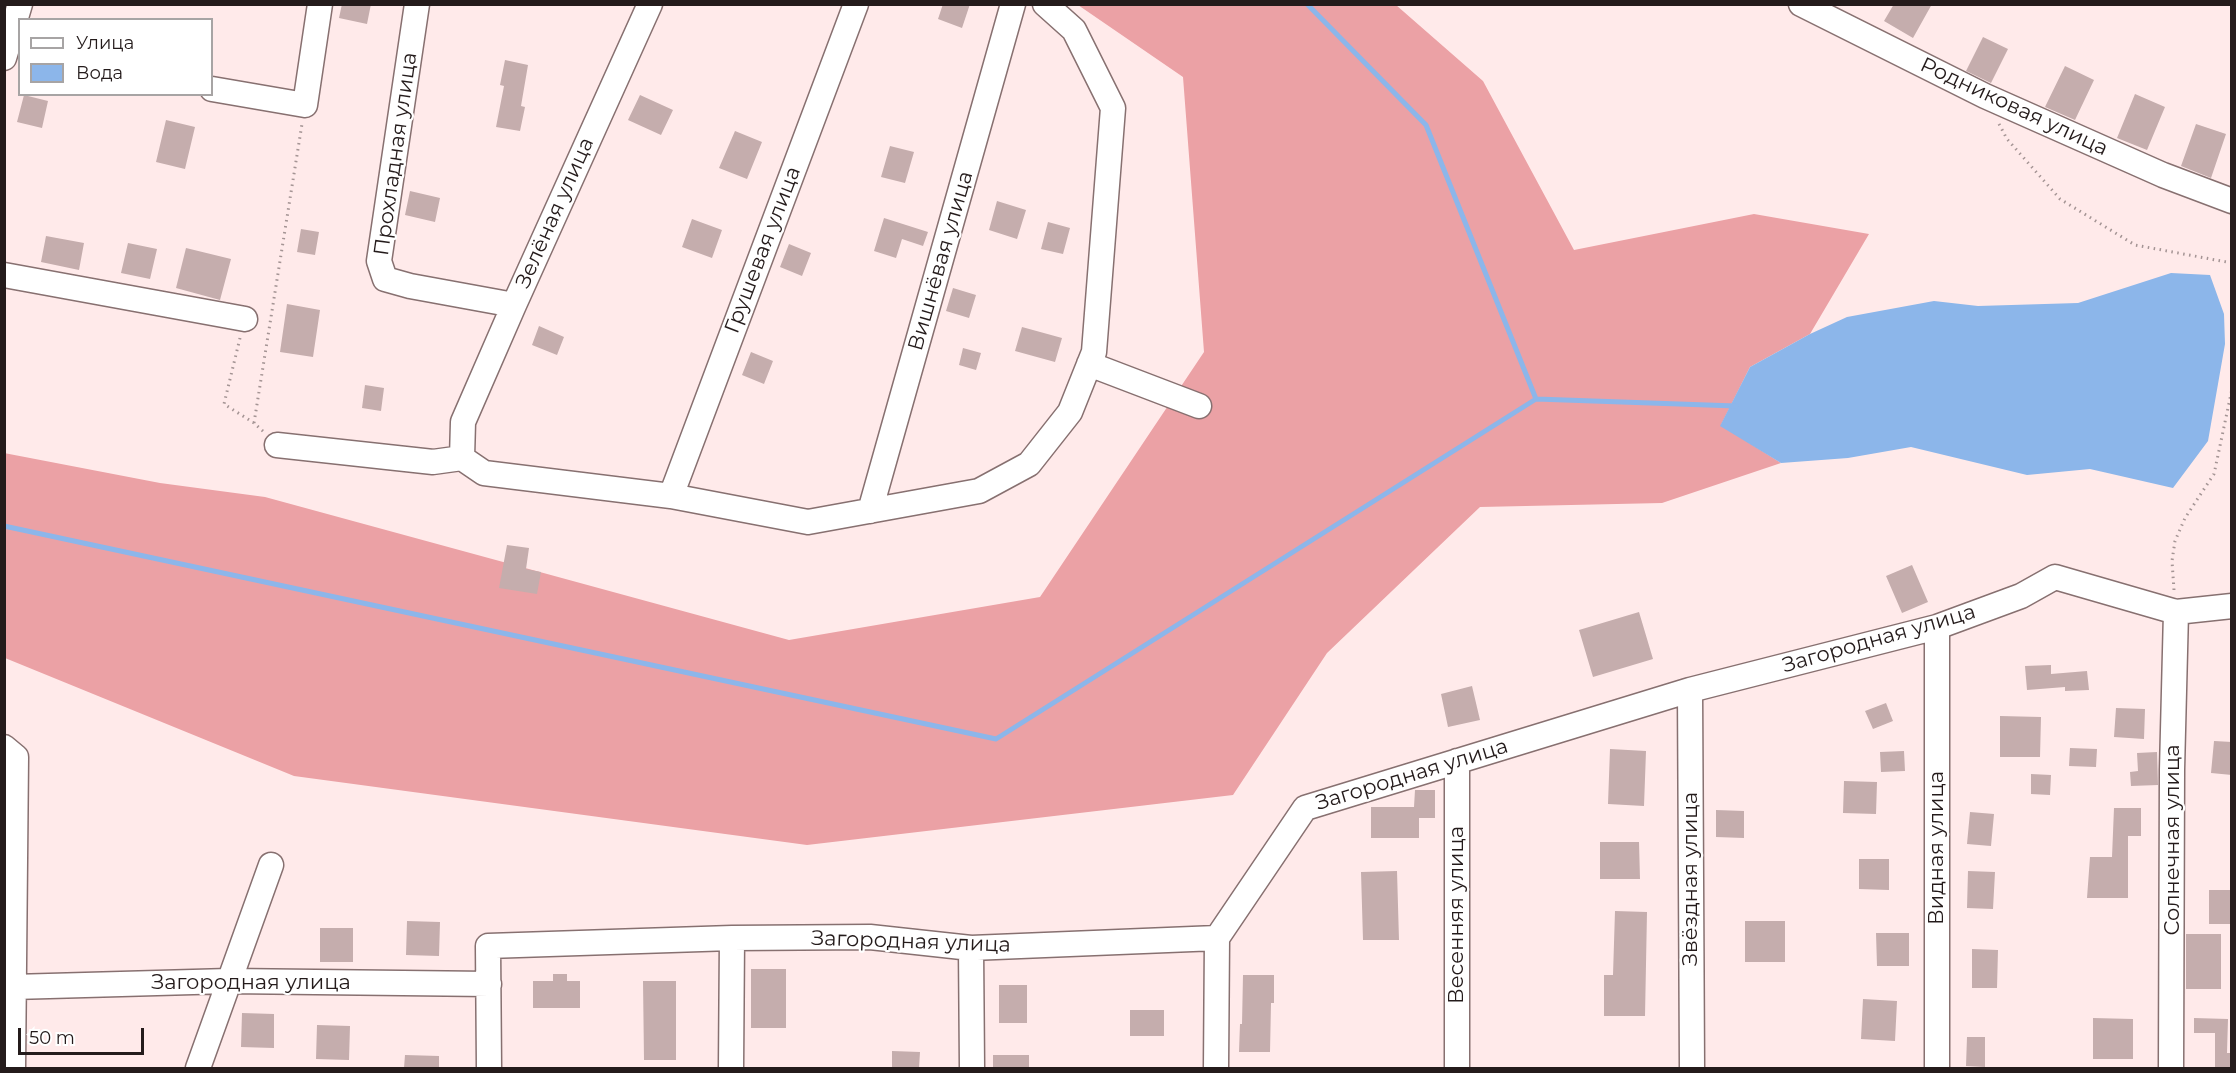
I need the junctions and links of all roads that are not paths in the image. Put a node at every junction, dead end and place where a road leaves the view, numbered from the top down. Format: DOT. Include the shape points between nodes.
graph roads {
  1 [pos="20,4"];
  2 [pos="320,4"];
  3 [pos="417,4"];
  4 [pos="650,4"];
  5 [pos="856,4"];
  6 [pos="1045,4"];
  7 [pos="1801,4"];
  8 [pos="1013,7"];
  9 [pos="8,56"];
  10 [pos="213,89"];
  11 [pos="2232,201"];
  12 [pos="4,275"];
  13 [pos="514,305"];
  14 [pos="245,319"];
  15 [pos="1089,364"];
  16 [pos="1199,406"];
  17 [pos="277,445"];
  18 [pos="462,458"];
  19 [pos="671,496"];
  20 [pos="870,511"];
  21 [pos="2232,606"];
  22 [pos="2176,612"];
  23 [pos="1937,627"];
  24 [pos="1690,690"];
  25 [pos="10,752"];
  26 [pos="1457,761"];
  27 [pos="271,865"];
  28 [pos="732,938"];
  29 [pos="1217,938"];
  30 [pos="971,948"];
  31 [pos="229,981"];
  32 [pos="489,984"];
  33 [pos="13,987"];
  34 [pos="13,1068"];
  35 [pos="198,1068"];
  36 [pos="489,1068"];
  37 [pos="731,1068"];
  38 [pos="972,1068"];
  39 [pos="1216,1068"];
  40 [pos="1457,1068"];
  41 [pos="1692,1068"];
  42 [pos="1937,1068"];
  43 [pos="2171,1068"];
  1 -- 9 [label="street"];
  2 -- 10 [label="street" via="305,105"];
  3 -- 13 [label="street, Прохладная улица" via="379,261 385,279"];
  4 -- 13 [label="street, Зелёная улица"];
  5 -- 19 [label="street, Грушевая улица"];
  6 -- 15 [label="street" via="1074,30 1113,108 1094,352"];
  7 -- 11 [label="street, Родниковая улица" via="1985,96 2163,175"];
  8 -- 20 [label="street, Вишнёвая улица"];
  12 -- 14 [label="street"];
  13 -- 18 [label="street, Зелёная улица" via="463,422"];
  15 -- 16 [label="street"];
  15 -- 20 [label="street" via="1070,412 1029,464 979,491"];
  17 -- 18 [label="street" via="433,462"];
  18 -- 19 [label="street" via="484,473"];
  19 -- 20 [label="street" via="808,522"];
  21 -- 22 [label="street, Загородная улица"];
  22 -- 23 [label="street, Загородная улица" via="2055,577 2021,596"];
  22 -- 43 [label="street, Солнечная улица"];
  23 -- 24 [label="street, Загородная улица"];
  23 -- 42 [label="street, Видная улица"];
  24 -- 26 [label="street, Загородная улица"];
  24 -- 41 [label="street, Звёздная улица"];
  25 -- 33 [label="street"];
  26 -- 29 [label="street, Загородная улица" via="1305,808"];
  26 -- 40 [label="street, Весенняя улица"];
  27 -- 31 [label="street"];
  28 -- 30 [label="street, Загородная улица" via="870,937"];
  28 -- 32 [label="street, Загородная улица" via="488,946"];
  28 -- 37 [label="street"];
  29 -- 30 [label="street, Загородная улица"];
  29 -- 39 [label="street"];
  30 -- 38 [label="street"];
  31 -- 32 [label="street, Загородная улица"];
  31 -- 33 [label="street, Загородная улица"];
  31 -- 35 [label="street"];
  32 -- 36 [label="street"];
  33 -- 34 [label="street"];
}
